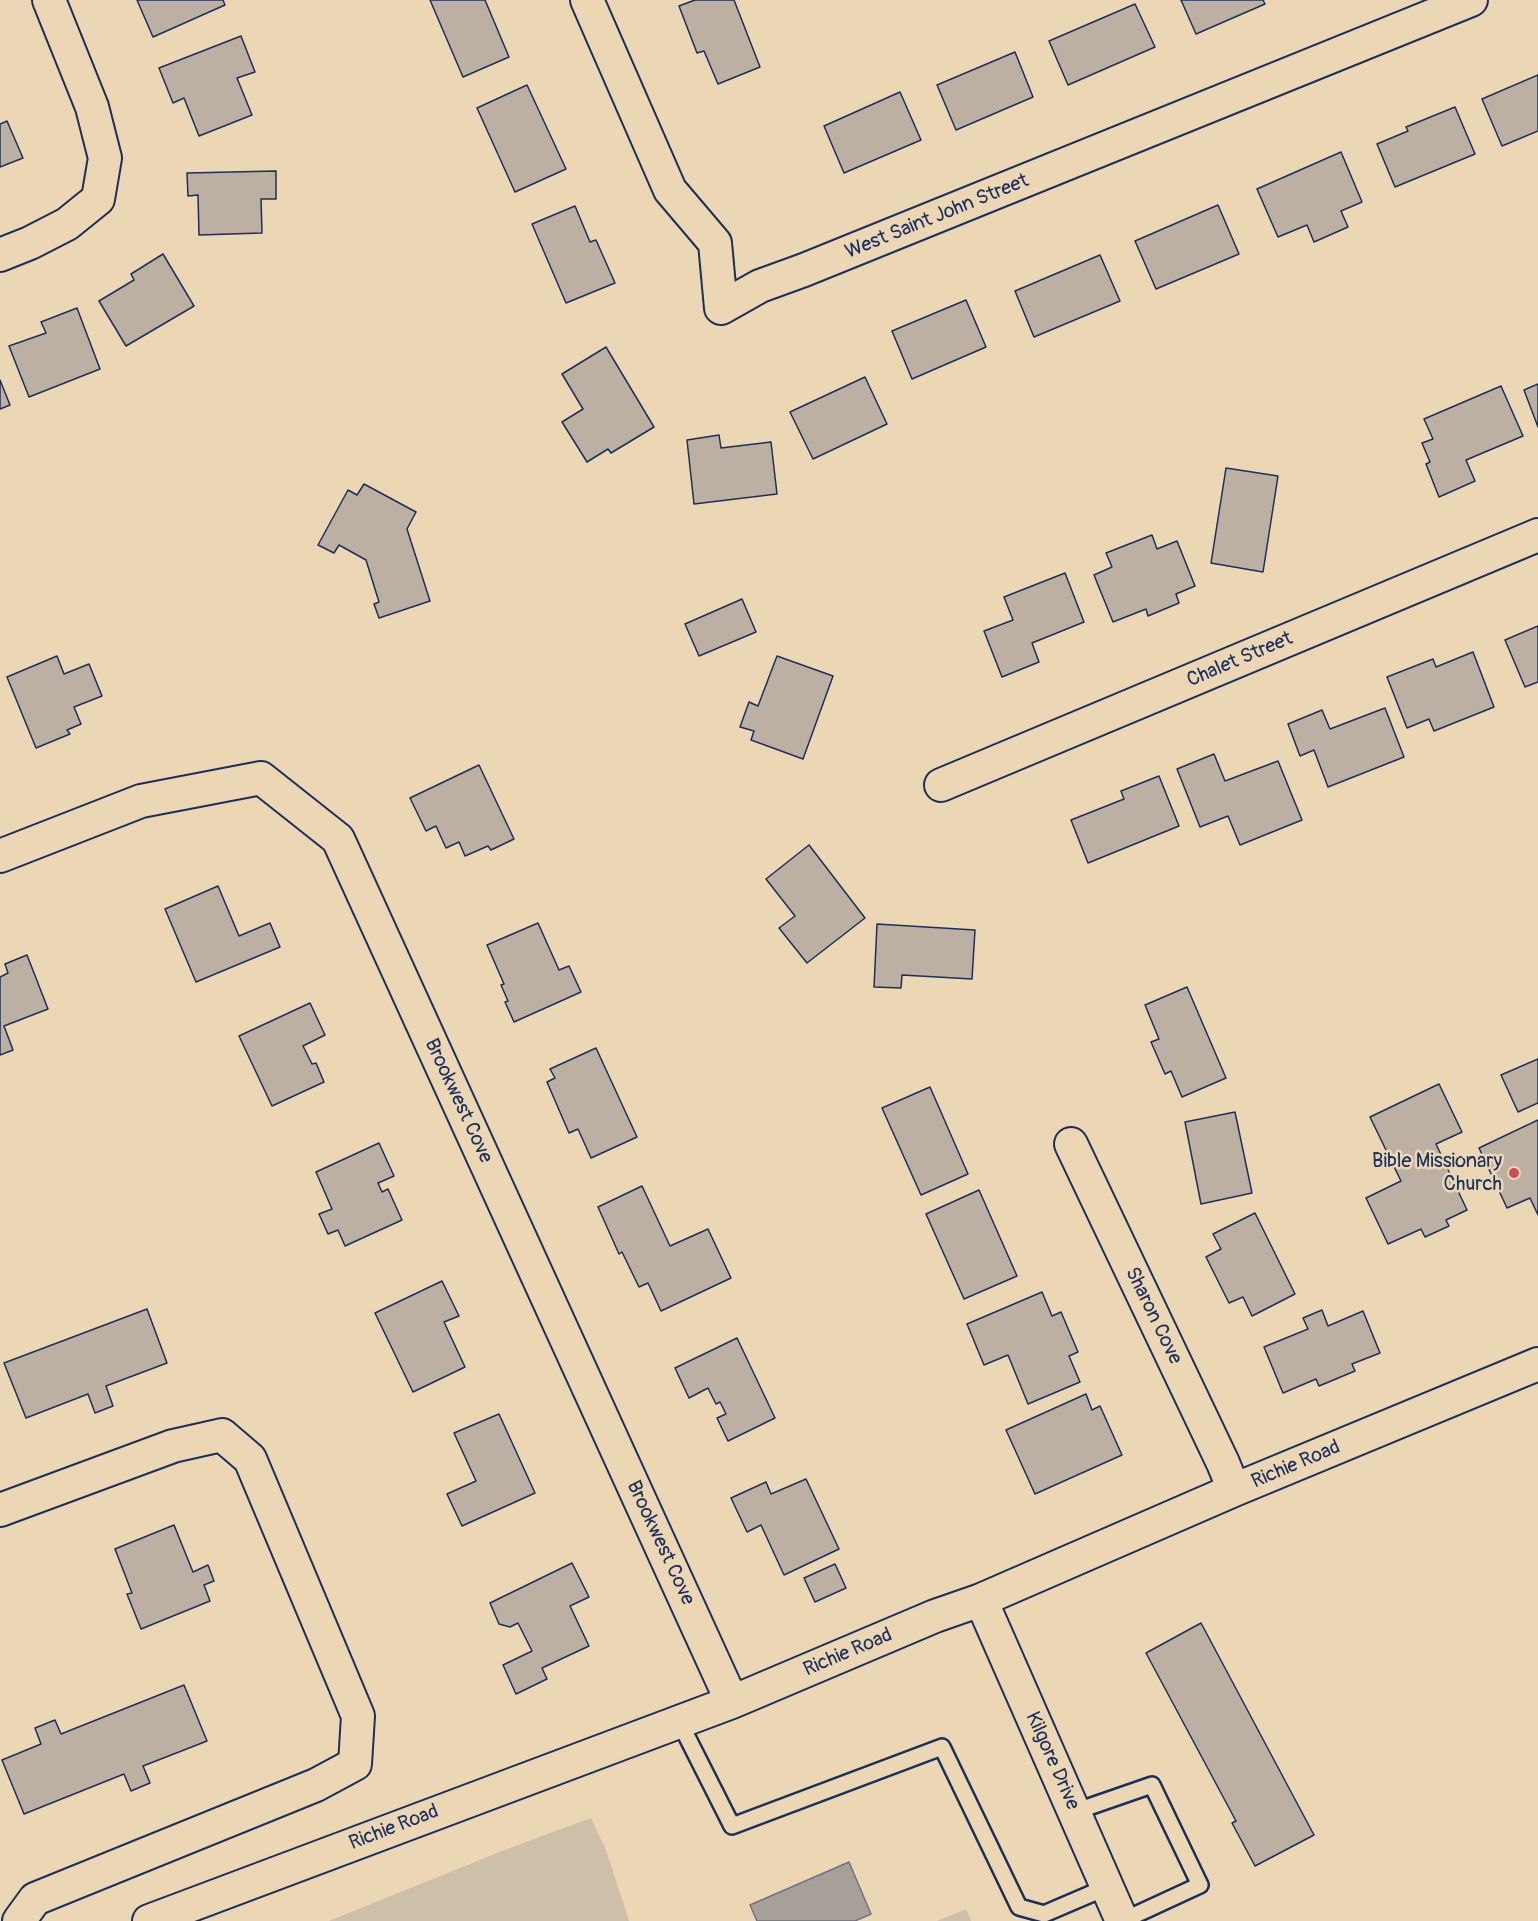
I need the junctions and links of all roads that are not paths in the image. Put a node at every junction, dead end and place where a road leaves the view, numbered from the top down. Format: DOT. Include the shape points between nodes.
graph roads {
  1 [pos="49,0"];
  2 [pos="587,0"];
  3 [pos="1471,0"];
  4 [pos="0,255"];
  5 [pos="1538,535"];
  6 [pos="941,785"];
  7 [pos="0,856"];
  8 [pos="1071,1144"];
  9 [pos="1538,1364"];
  10 [pos="1234,1490"];
  11 [pos="0,1510"];
  12 [pos="981,1600"];
  13 [pos="732,1701"];
  14 [pos="679,1722"];
  15 [pos="1074,1812"];
  16 [pos="1107,1887"];
  17 [pos="19,1921"];
  18 [pos="149,1921"];
  19 [pos="1122,1921"];
  1 -- 4 [label="street" via="92,107 105,158 98,199 68,224"];
  2 -- 3 [label="street, West Saint John Street" via="670,190 714,243 721,308 760,286"];
  5 -- 6 [label="street, Chalet Street"];
  7 -- 13 [label="street, Brookwest Cove" via="141,801 261,778 338,839"];
  8 -- 10 [label="street, Sharon Cove"];
  9 -- 10 [label="street, Richie Road"];
  10 -- 12 [label="street, Richie Road"];
  11 -- 17 [label="street" via="172,1446 222,1435 250,1459 358,1716 355,1764 315,1785 35,1899"];
  12 -- 13 [label="street, Richie Road"];
  12 -- 15 [label="street, Kilgore Drive"];
  13 -- 14 [label="street, Richie Road"];
  14 -- 16 [label="lane" via="732,1826 942,1748 1019,1908 1044,1914"];
  14 -- 18 [label="street, Richie Road"];
  15 -- 16 [label="street, Kilgore Drive"];
  15 -- 19 [label="lane" via="1152,1785 1200,1885"];
  16 -- 19 [label="street, Kilgore Drive"];
}
